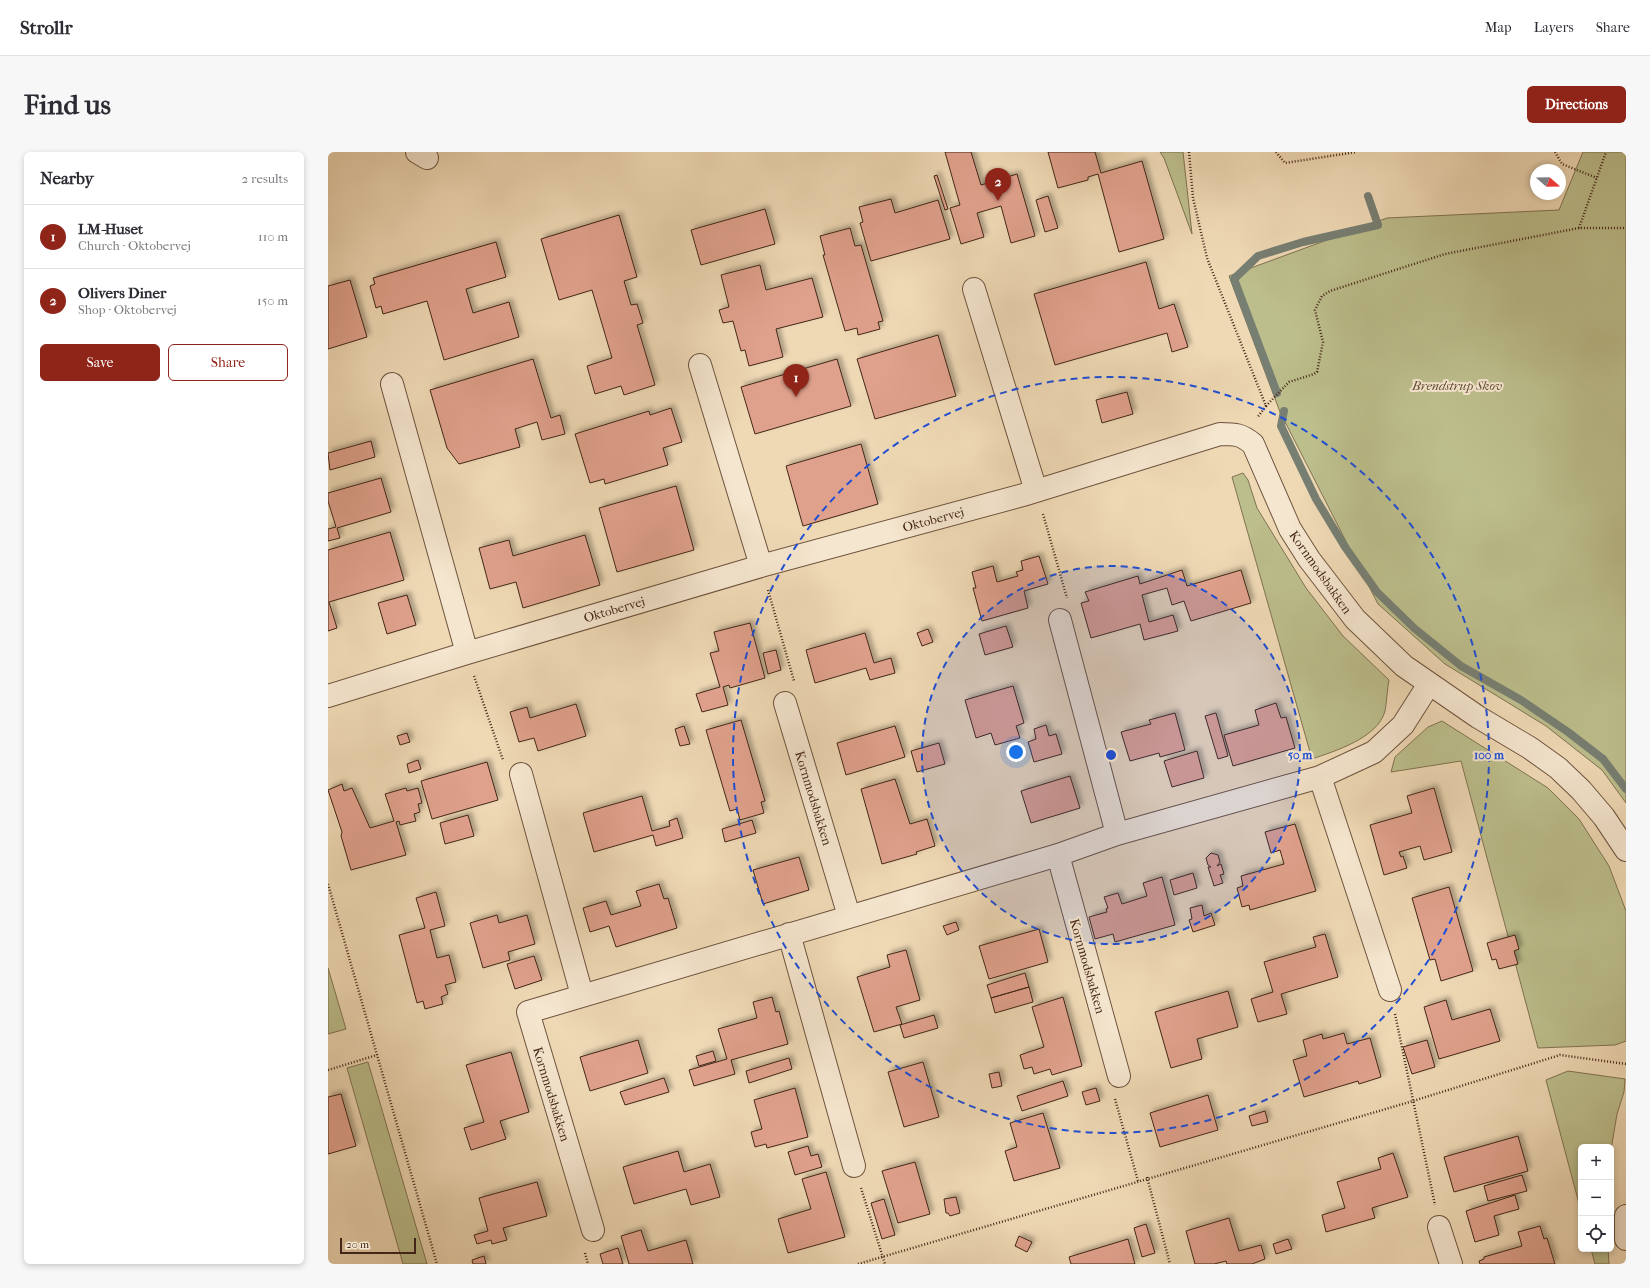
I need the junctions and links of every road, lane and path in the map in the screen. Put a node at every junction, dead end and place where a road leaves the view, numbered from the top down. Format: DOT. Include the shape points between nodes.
graph roads {
  1 [pos="1189,152"];
  2 [pos="1276,152"];
  3 [pos="1356,152"];
  4 [pos="1555,152"];
  5 [pos="1606,152"];
  6 [pos="1597,178"];
  7 [pos="1579,228"];
  8 [pos="1626,228"];
  9 [pos="974,289"];
  10 [pos="700,366"];
  11 [pos="392,384"];
  12 [pos="1266,406"];
  13 [pos="1244,436"];
  14 [pos="1036,491"];
  15 [pos="761,566"];
  16 [pos="1060,620"];
  17 [pos="466,653"];
  18 [pos="794,684"];
  19 [pos="1429,684"];
  20 [pos="328,696"];
  21 [pos="785,703"];
  22 [pos="521,774"];
  23 [pos="1320,777"];
  24 [pos="1118,834"];
  25 [pos="1626,850"];
  26 [pos="1058,855"];
  27 [pos="328,884"];
  28 [pos="850,916"];
  29 [pos="789,934"];
  30 [pos="1390,990"];
  31 [pos="582,995"];
  32 [pos="377,1055"];
  33 [pos="1626,1064"];
  34 [pos="328,1070"];
  35 [pos="1119,1076"];
  36 [pos="1413,1100"];
  37 [pos="854,1166"];
  38 [pos="1147,1177"];
  39 [pos="1138,1181"];
  40 [pos="1626,1216"];
  41 [pos="1439,1227"];
  42 [pos="593,1230"];
  43 [pos="1626,1239"];
  44 [pos="884,1256"];
  45 [pos="437,1264"];
  46 [pos="858,1264"];
  47 [pos="885,1264"];
  48 [pos="1170,1264"];
  49 [pos="1451,1264"];
  1 -- 12 [label="path" via="1193,198 1207,258"];
  2 -- 3 [label="path" via="1285,163"];
  4 -- 6 [label="path" via="1562,164"];
  5 -- 6 [label="path"];
  6 -- 7 [label="path"];
  7 -- 8 [label="path"];
  7 -- 12 [label="path" via="1445,254 1330,291 1322,296 1315,310 1323,342 1317,372 1289,382"];
  9 -- 14 [label="street"];
  10 -- 15 [label="street"];
  11 -- 17 [label="street"];
  12 -- 13 [label="path"];
  13 -- 14 [label="street, Oktobervej" via="1220,434"];
  13 -- 19 [label="street, Kornmodsbakken" via="1253,444 1259,455 1290,529 1329,587 1355,619 1404,666"];
  14 -- 15 [label="street, Oktobervej"];
  14 -- 16 [label="path" via="1071,614"];
  15 -- 17 [label="street, Oktobervej"];
  15 -- 18 [label="path"];
  16 -- 24 [label="street"];
  17 -- 20 [label="street, Oktobervej"];
  17 -- 22 [label="path" via="507,774"];
  19 -- 23 [label="street, Kornmodsbakken" via="1404,725 1374,752"];
  19 -- 25 [label="street, Kornmodsbakken" via="1558,768 1604,817"];
  21 -- 28 [label="street, Kornmodsbakken"];
  22 -- 31 [label="street"];
  23 -- 24 [label="street, Kornmodsbakken"];
  23 -- 30 [label="street"];
  24 -- 26 [label="street, Kornmodsbakken"];
  26 -- 28 [label="street, Kornmodsbakken"];
  26 -- 35 [label="street, Kornmodsbakken"];
  27 -- 32 [label="path"];
  28 -- 29 [label="street, Kornmodsbakken"];
  29 -- 31 [label="street, Kornmodsbakken"];
  29 -- 37 [label="street"];
  30 -- 36 [label="path"];
  31 -- 42 [label="street, Kornmodsbakken" via="528,1012"];
  32 -- 34 [label="path"];
  32 -- 45 [label="path"];
  33 -- 36 [label="path" via="1560,1055"];
  35 -- 39 [label="path" via="1111,1083"];
  36 -- 38 [label="path"];
  36 -- 41 [label="path"];
  37 -- 44 [label="path"];
  38 -- 39 [label="path"];
  38 -- 48 [label="path"];
  39 -- 44 [label="path"];
  40 -- 43 [label="street"];
  41 -- 49 [label="street"];
  44 -- 46 [label="path"];
  44 -- 47 [label="path"];
}
